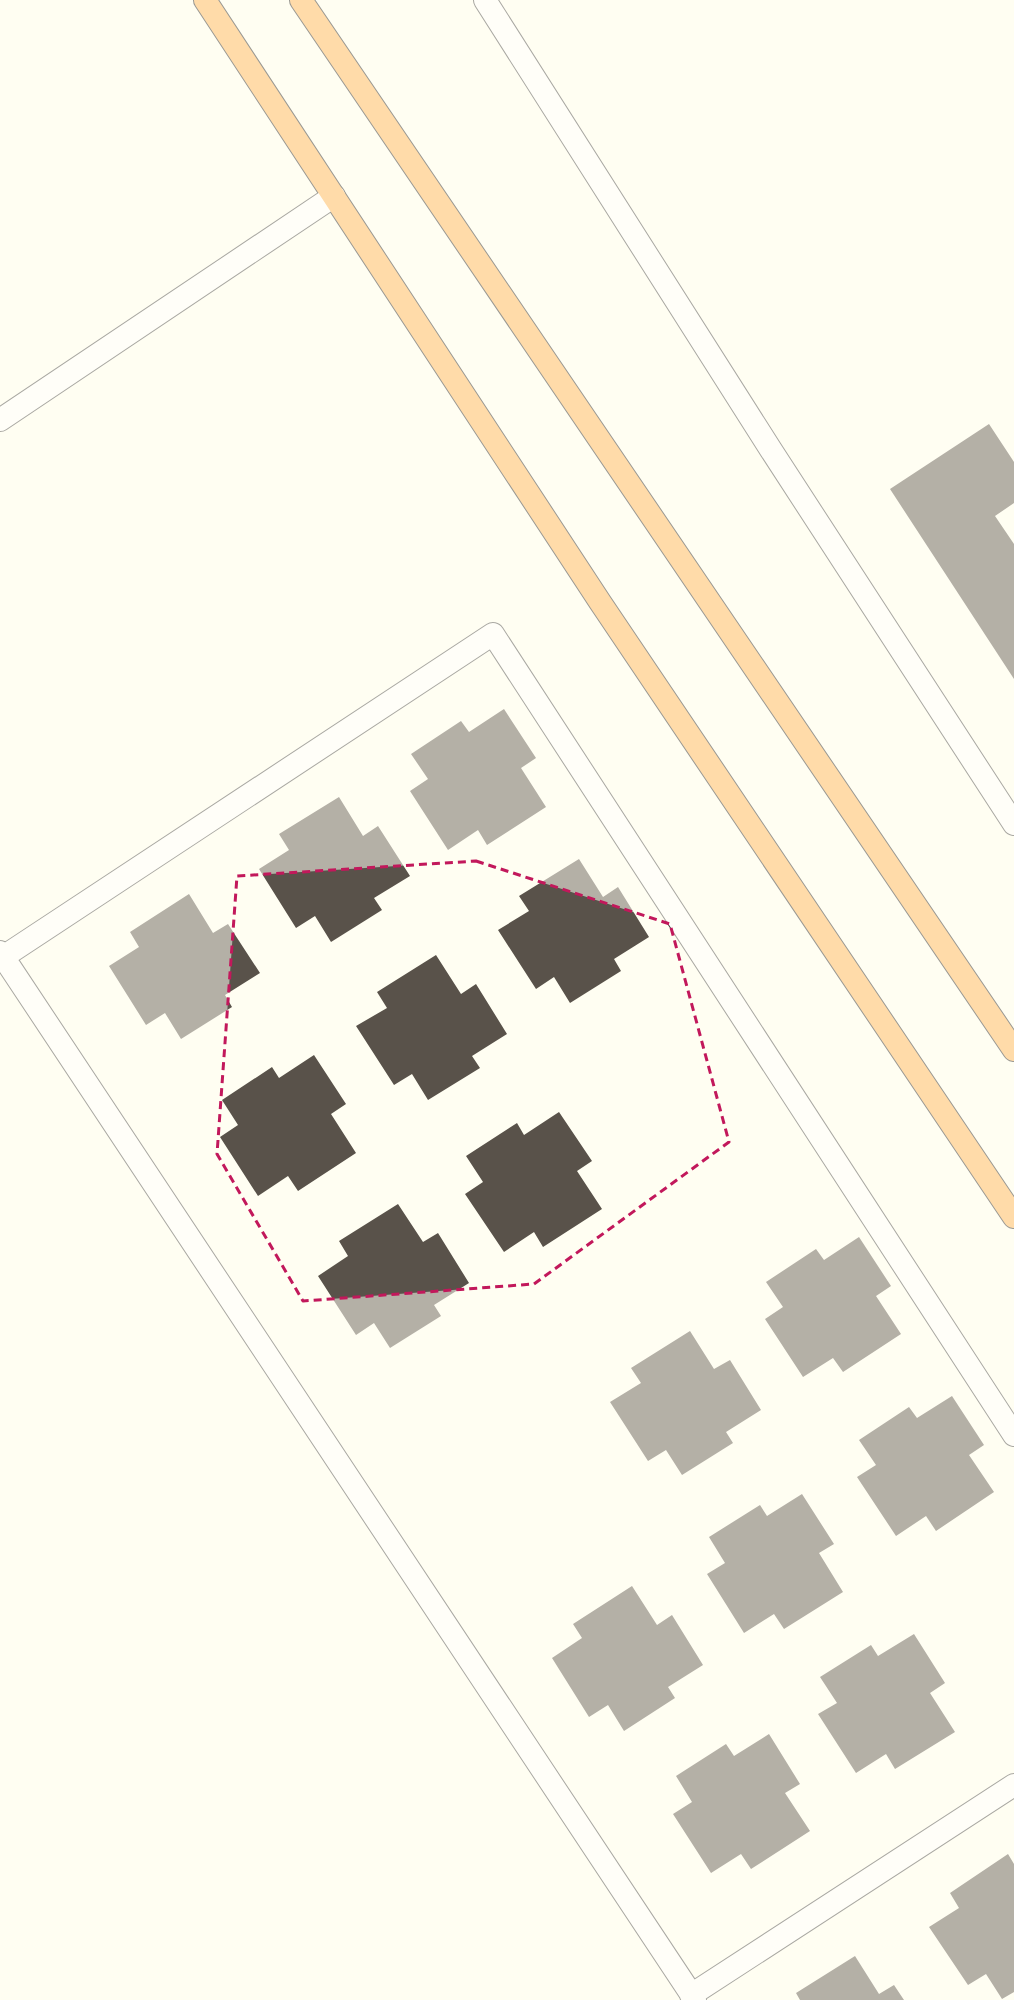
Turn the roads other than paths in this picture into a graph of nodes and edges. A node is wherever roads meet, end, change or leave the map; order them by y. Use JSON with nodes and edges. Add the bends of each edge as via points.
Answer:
{"nodes":[{"id":1,"x":205,"y":0,"type":"edge"},
{"id":2,"x":301,"y":0,"type":"edge"},
{"id":3,"x":485,"y":0,"type":"edge"},
{"id":4,"x":334,"y":196,"type":"junction"},
{"id":5,"x":0,"y":420,"type":"edge"},
{"id":6,"x":1014,"y":824,"type":"edge"},
{"id":7,"x":1,"y":956,"type":"edge"},
{"id":8,"x":1014,"y":1050,"type":"edge"},
{"id":9,"x":1014,"y":1217,"type":"edge"},
{"id":10,"x":1014,"y":1436,"type":"edge"},
{"id":11,"x":1014,"y":1785,"type":"edge"},
{"id":12,"x":693,"y":1997,"type":"edge"}],
"edges":[{"from":1,"to":4,"type":"highway"},
{"from":2,"to":8,"type":"highway"},
{"from":3,"to":6,"type":"street","via":[[767,443]]},
{"from":4,"to":5,"type":"street"},
{"from":4,"to":9,"type":"highway","via":[[596,595]]},
{"from":7,"to":10,"type":"street","via":[[494,634]]},
{"from":7,"to":12,"type":"street"},
{"from":11,"to":12,"type":"street"}]}
